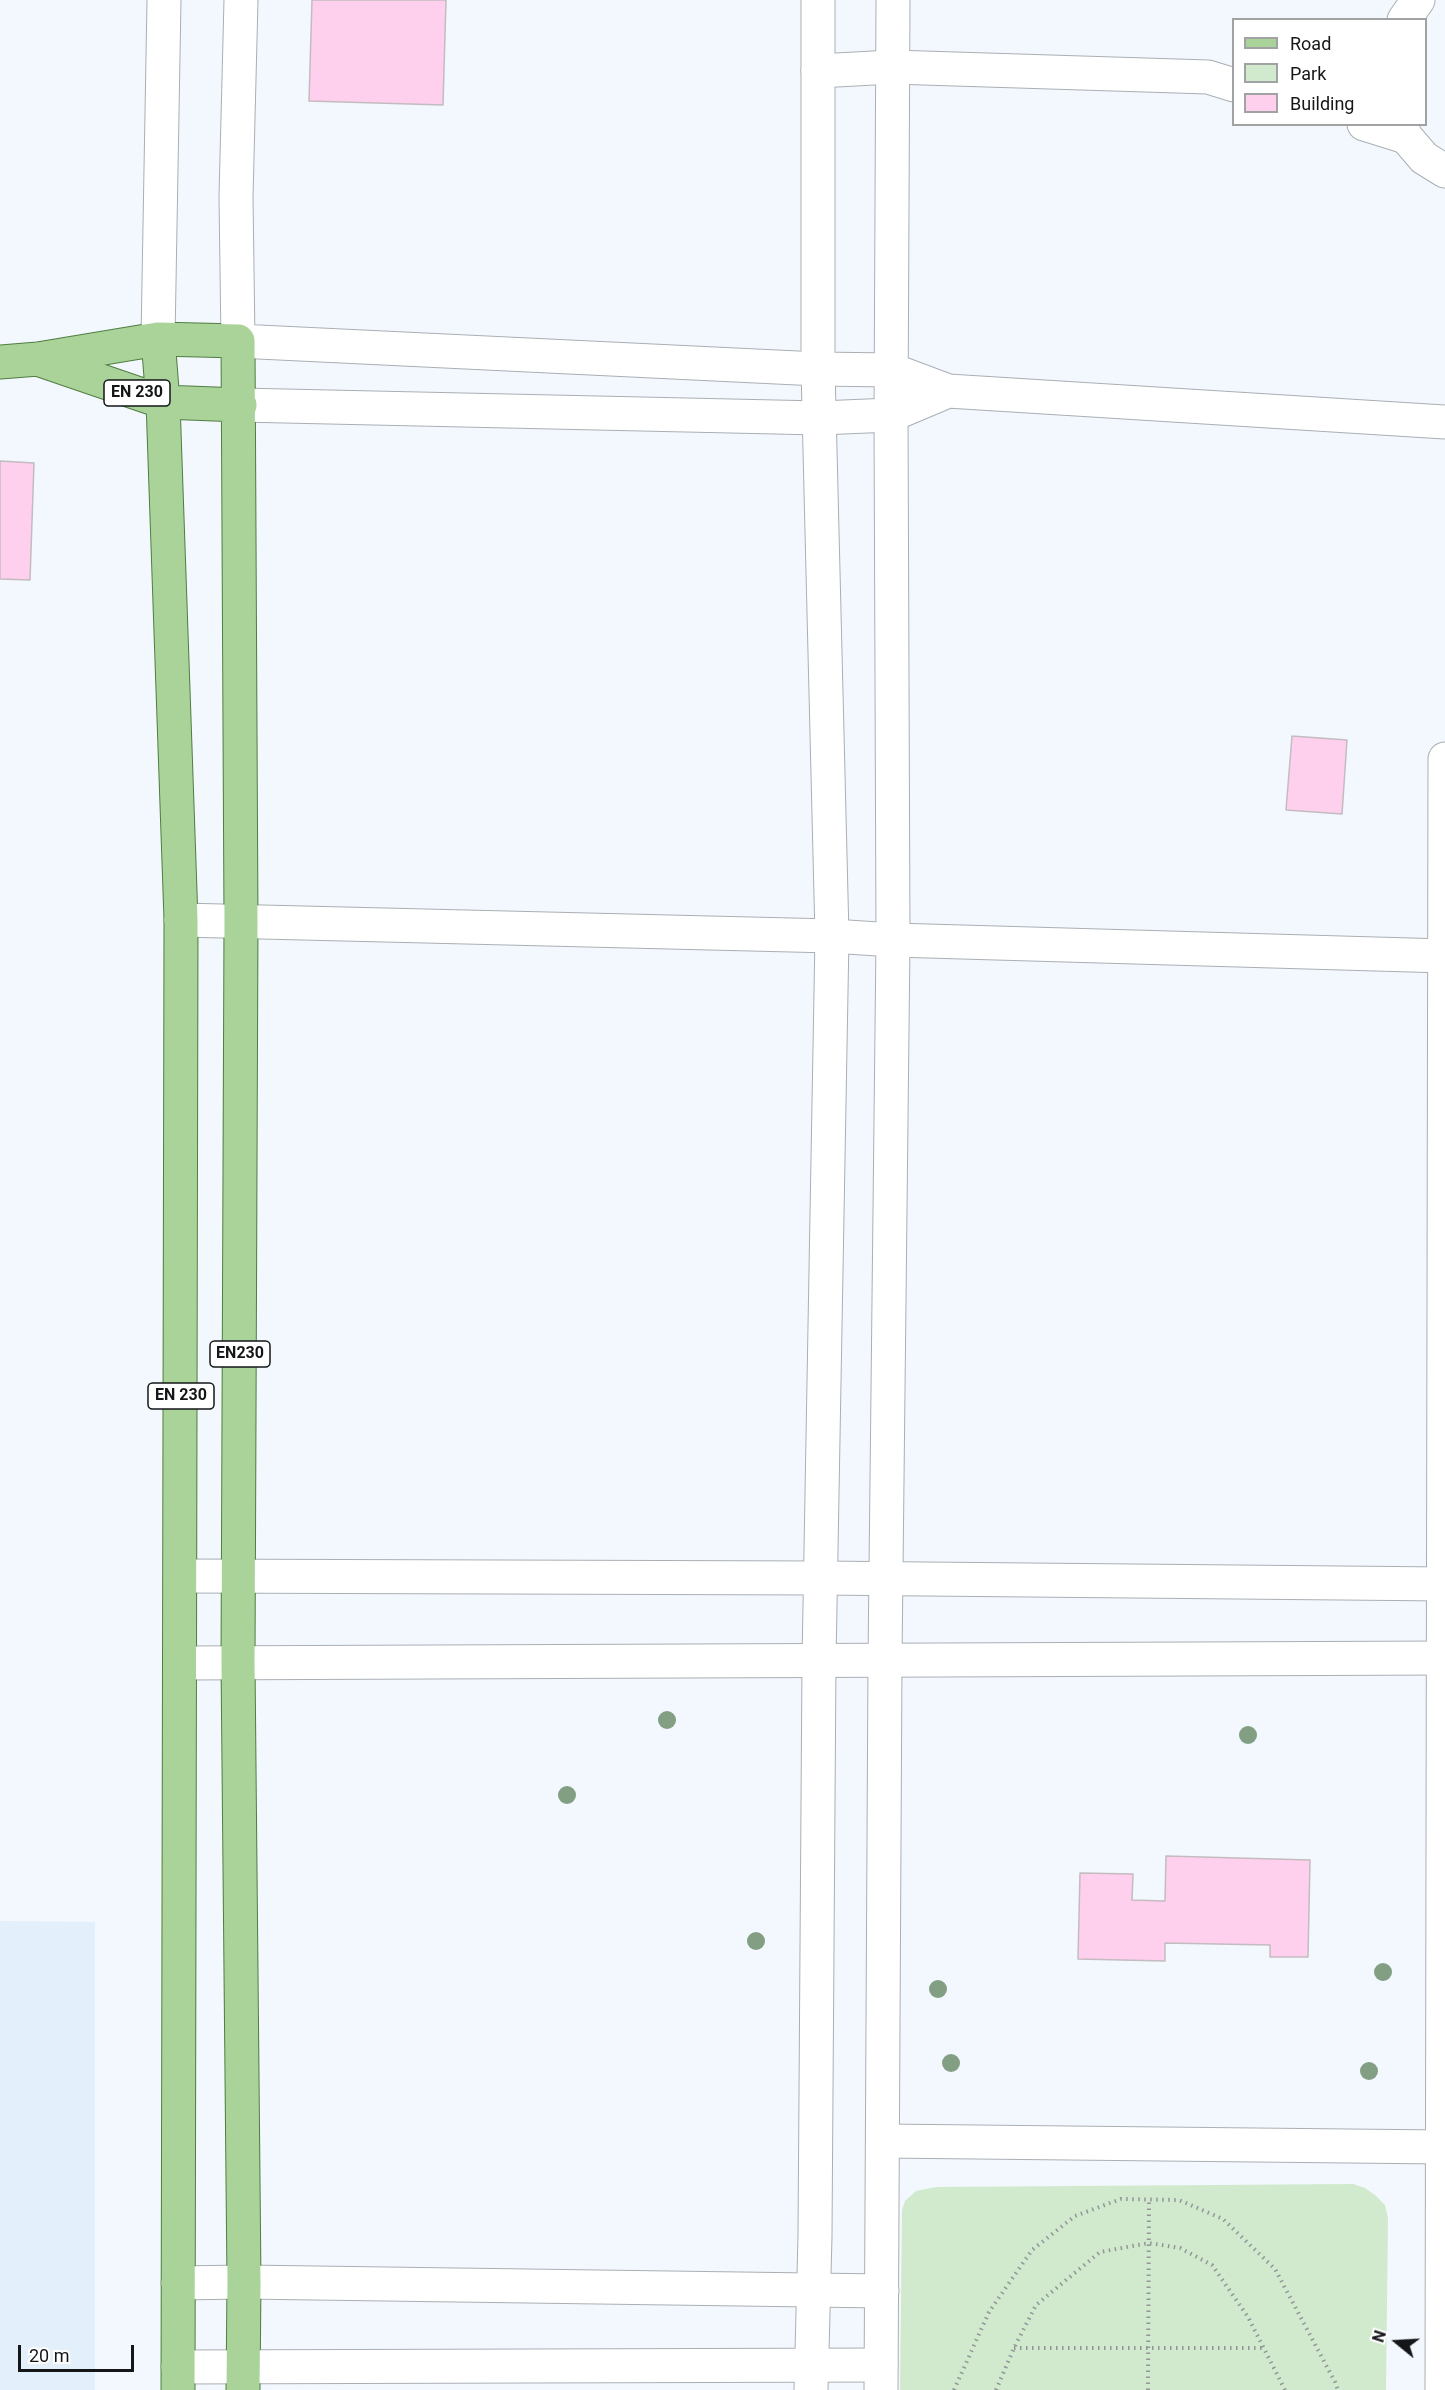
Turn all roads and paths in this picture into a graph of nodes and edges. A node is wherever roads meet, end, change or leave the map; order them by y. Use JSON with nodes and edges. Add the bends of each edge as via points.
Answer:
{"nodes":[{"id":1,"x":164,"y":0,"type":"edge"},
{"id":2,"x":241,"y":0,"type":"edge"},
{"id":3,"x":818,"y":0,"type":"edge"},
{"id":4,"x":893,"y":0,"type":"edge"},
{"id":5,"x":892,"y":67,"type":"junction"},
{"id":6,"x":818,"y":70,"type":"junction"},
{"id":7,"x":1225,"y":76,"type":"edge"},
{"id":8,"x":1375,"y":126,"type":"edge"},
{"id":9,"x":1403,"y":131,"type":"edge"},
{"id":10,"x":1445,"y":171,"type":"edge"},
{"id":11,"x":158,"y":339,"type":"junction"},
{"id":12,"x":238,"y":340,"type":"junction"},
{"id":13,"x":38,"y":359,"type":"junction"},
{"id":14,"x":0,"y":362,"type":"edge"},
{"id":15,"x":818,"y":369,"type":"junction"},
{"id":16,"x":892,"y":370,"type":"junction"},
{"id":17,"x":948,"y":391,"type":"junction"},
{"id":18,"x":163,"y":402,"type":"junction"},
{"id":19,"x":240,"y":405,"type":"junction"},
{"id":20,"x":891,"y":415,"type":"junction"},
{"id":21,"x":820,"y":418,"type":"junction"},
{"id":22,"x":1445,"y":422,"type":"edge"},
{"id":23,"x":1445,"y":759,"type":"edge"},
{"id":24,"x":181,"y":920,"type":"junction"},
{"id":25,"x":241,"y":921,"type":"junction"},
{"id":26,"x":832,"y":936,"type":"junction"},
{"id":27,"x":893,"y":940,"type":"junction"},
{"id":28,"x":1445,"y":956,"type":"edge"},
{"id":29,"x":181,"y":1576,"type":"junction"},
{"id":30,"x":240,"y":1576,"type":"junction"},
{"id":31,"x":821,"y":1578,"type":"junction"},
{"id":32,"x":886,"y":1580,"type":"junction"},
{"id":33,"x":1445,"y":1584,"type":"edge"},
{"id":34,"x":1444,"y":1658,"type":"edge"},
{"id":35,"x":885,"y":1660,"type":"junction"},
{"id":36,"x":819,"y":1661,"type":"junction"},
{"id":37,"x":238,"y":1662,"type":"junction"},
{"id":38,"x":181,"y":1664,"type":"junction"},
{"id":39,"x":883,"y":2141,"type":"junction"},
{"id":40,"x":1442,"y":2147,"type":"junction"},
{"id":41,"x":1149,"y":2199,"type":"junction"},
{"id":42,"x":1149,"y":2243,"type":"junction"},
{"id":43,"x":1444,"y":2280,"type":"edge"},
{"id":44,"x":244,"y":2282,"type":"junction"},
{"id":45,"x":178,"y":2283,"type":"junction"},
{"id":46,"x":814,"y":2291,"type":"junction"},
{"id":47,"x":882,"y":2291,"type":"junction"},
{"id":48,"x":1014,"y":2348,"type":"junction"},
{"id":49,"x":1148,"y":2348,"type":"junction"},
{"id":50,"x":1264,"y":2348,"type":"junction"},
{"id":51,"x":811,"y":2378,"type":"edge"},
{"id":52,"x":881,"y":2378,"type":"edge"},
{"id":53,"x":178,"y":2379,"type":"edge"},
{"id":54,"x":243,"y":2379,"type":"edge"},
{"id":55,"x":954,"y":2390,"type":"edge"},
{"id":56,"x":996,"y":2390,"type":"edge"},
{"id":57,"x":1148,"y":2390,"type":"edge"},
{"id":58,"x":1285,"y":2390,"type":"edge"},
{"id":59,"x":1338,"y":2390,"type":"edge"},
{"id":60,"x":1442,"y":2390,"type":"edge"}],
"edges":[{"from":1,"to":11,"type":"street"},
{"from":2,"to":12,"type":"street","via":[[236,197]]},
{"from":3,"to":6,"type":"street"},
{"from":4,"to":5,"type":"street"},
{"from":5,"to":6,"type":"street"},
{"from":5,"to":7,"type":"street"},
{"from":5,"to":16,"type":"street"},
{"from":6,"to":15,"type":"street"},
{"from":8,"to":9,"type":"street"},
{"from":9,"to":10,"type":"street","via":[[1424,158]]},
{"from":11,"to":12,"type":"main road","number":"EN 230"},
{"from":11,"to":13,"type":"main road","number":"EN 230"},
{"from":11,"to":18,"type":"main road"},
{"from":12,"to":15,"type":"street"},
{"from":12,"to":19,"type":"main road","number":"EN230"},
{"from":13,"to":14,"type":"main road","number":"EN 230"},
{"from":13,"to":18,"type":"main road","number":"EN 230"},
{"from":15,"to":16,"type":"street"},
{"from":15,"to":21,"type":"street"},
{"from":16,"to":17,"type":"street"},
{"from":16,"to":20,"type":"street"},
{"from":17,"to":20,"type":"street"},
{"from":17,"to":22,"type":"street"},
{"from":18,"to":19,"type":"main road","number":"EN 230"},
{"from":18,"to":24,"type":"main road","number":"EN 230"},
{"from":19,"to":21,"type":"street"},
{"from":19,"to":25,"type":"main road","number":"EN230"},
{"from":20,"to":21,"type":"street"},
{"from":20,"to":27,"type":"street"},
{"from":21,"to":26,"type":"street"},
{"from":23,"to":28,"type":"street"},
{"from":24,"to":25,"type":"street"},
{"from":24,"to":29,"type":"main road","number":"EN 230"},
{"from":25,"to":26,"type":"street"},
{"from":25,"to":30,"type":"main road","number":"EN230"},
{"from":26,"to":27,"type":"street"},
{"from":26,"to":31,"type":"street"},
{"from":27,"to":28,"type":"street"},
{"from":27,"to":32,"type":"street"},
{"from":28,"to":33,"type":"street"},
{"from":29,"to":30,"type":"street"},
{"from":29,"to":38,"type":"main road","number":"EN 230"},
{"from":30,"to":31,"type":"street"},
{"from":30,"to":37,"type":"main road","number":"EN230"},
{"from":31,"to":32,"type":"street"},
{"from":31,"to":36,"type":"street"},
{"from":32,"to":33,"type":"street"},
{"from":32,"to":35,"type":"street"},
{"from":33,"to":34,"type":"street"},
{"from":34,"to":35,"type":"street"},
{"from":34,"to":40,"type":"street"},
{"from":35,"to":36,"type":"street"},
{"from":35,"to":39,"type":"street"},
{"from":36,"to":37,"type":"street"},
{"from":36,"to":46,"type":"street"},
{"from":37,"to":38,"type":"street"},
{"from":37,"to":44,"type":"main road","number":"EN230"},
{"from":38,"to":45,"type":"main road","number":"EN 230"},
{"from":39,"to":40,"type":"street"},
{"from":39,"to":47,"type":"street"},
{"from":40,"to":43,"type":"street"},
{"from":41,"to":42,"type":"path"},
{"from":41,"to":55,"type":"path","via":[[1122,2199],[1075,2216],[1032,2250],[989,2312]]},
{"from":41,"to":59,"type":"path","via":[[1179,2200],[1223,2220],[1275,2269]]},
{"from":42,"to":48,"type":"path","via":[[1100,2252],[1036,2305]]},
{"from":42,"to":49,"type":"path"},
{"from":42,"to":50,"type":"path","via":[[1180,2248],[1212,2265]]},
{"from":43,"to":60,"type":"street"},
{"from":44,"to":45,"type":"street"},
{"from":44,"to":46,"type":"street"},
{"from":44,"to":54,"type":"main road","number":"EN230"},
{"from":45,"to":53,"type":"main road","number":"EN 230"},
{"from":46,"to":47,"type":"street"},
{"from":46,"to":51,"type":"street"},
{"from":47,"to":52,"type":"street"},
{"from":48,"to":49,"type":"path"},
{"from":48,"to":56,"type":"path"},
{"from":49,"to":50,"type":"path"},
{"from":49,"to":57,"type":"path"},
{"from":50,"to":58,"type":"path"},
{"from":51,"to":52,"type":"street"},
{"from":51,"to":54,"type":"street"},
{"from":53,"to":54,"type":"street"}]}
